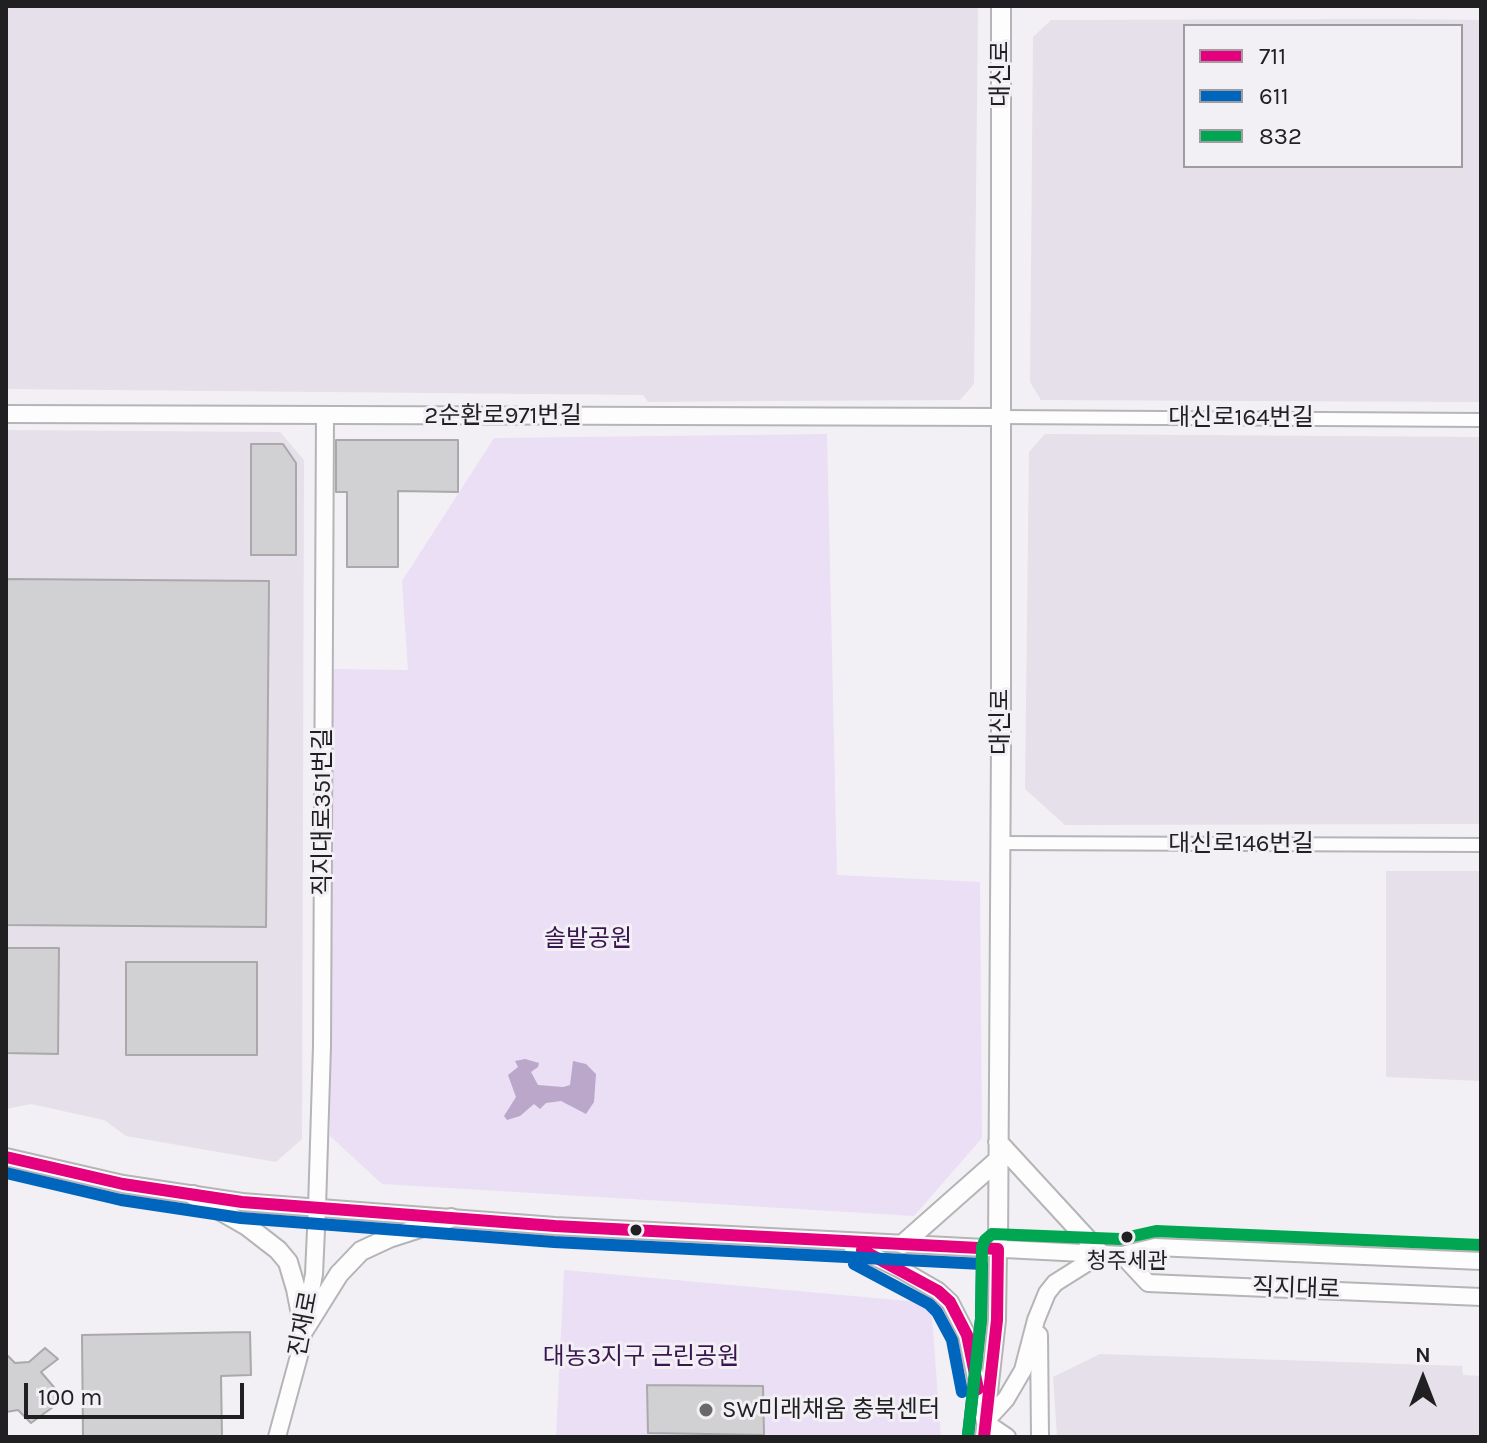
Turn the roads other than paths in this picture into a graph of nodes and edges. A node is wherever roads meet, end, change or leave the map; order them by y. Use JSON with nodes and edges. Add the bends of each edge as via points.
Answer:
{"nodes":[{"id":1,"x":1001,"y":6,"type":"edge"},
{"id":2,"x":6,"y":414,"type":"edge"},
{"id":3,"x":325,"y":416,"type":"junction"},
{"id":4,"x":1001,"y":417,"type":"junction"},
{"id":5,"x":1481,"y":420,"type":"edge"},
{"id":6,"x":1000,"y":843,"type":"junction"},
{"id":7,"x":1481,"y":845,"type":"edge"},
{"id":8,"x":998,"y":1151,"type":"junction"},
{"id":9,"x":6,"y":1157,"type":"edge"},
{"id":10,"x":193,"y":1195,"type":"junction"},
{"id":11,"x":317,"y":1208,"type":"junction"},
{"id":12,"x":451,"y":1218,"type":"junction"},
{"id":13,"x":840,"y":1241,"type":"junction"},
{"id":14,"x":903,"y":1244,"type":"junction"},
{"id":15,"x":998,"y":1249,"type":"junction"},
{"id":16,"x":1101,"y":1254,"type":"junction"},
{"id":17,"x":1122,"y":1255,"type":"junction"},
{"id":18,"x":1481,"y":1261,"type":"edge"},
{"id":19,"x":1481,"y":1297,"type":"edge"},
{"id":20,"x":1038,"y":1314,"type":"junction"},
{"id":21,"x":304,"y":1330,"type":"junction"},
{"id":22,"x":985,"y":1430,"type":"edge"},
{"id":23,"x":277,"y":1437,"type":"edge"},
{"id":24,"x":1007,"y":1437,"type":"edge"},
{"id":25,"x":1040,"y":1437,"type":"edge"}],
"edges":[{"from":1,"to":4,"type":"main road","name":"대신로"},
{"from":2,"to":3,"type":"street","name":"2순환로971번길"},
{"from":3,"to":4,"type":"street","name":"2순환로971번길"},
{"from":3,"to":11,"type":"street","name":"직지대로351번길"},
{"from":4,"to":5,"type":"street","name":"대신로164번길"},
{"from":4,"to":6,"type":"main road","name":"대신로"},
{"from":6,"to":7,"type":"street","name":"대신로146번길"},
{"from":6,"to":8,"type":"main road","name":"대신로"},
{"from":8,"to":14,"type":"main road"},
{"from":8,"to":15,"type":"main road","name":"대신로"},
{"from":8,"to":16,"type":"main road"},
{"from":9,"to":10,"type":"street","name":"직지대로"},
{"from":10,"to":11,"type":"street","name":"직지대로"},
{"from":10,"to":21,"type":"main road","via":[[247,1226],[283,1256],[293,1276]]},
{"from":11,"to":12,"type":"street","name":"직지대로"},
{"from":11,"to":21,"type":"street","name":"진재로","via":[[314,1274]]},
{"from":12,"to":13,"type":"street","name":"직지대로"},
{"from":12,"to":21,"type":"main road","via":[[361,1251],[339,1274]]},
{"from":13,"to":14,"type":"street","name":"직지대로"},
{"from":13,"to":22,"type":"street","via":[[900,1269],[950,1302],[967,1335]]},
{"from":14,"to":15,"type":"street","name":"직지대로"},
{"from":15,"to":16,"type":"street","name":"직지대로"},
{"from":15,"to":22,"type":"street","name":"대신로","via":[[997,1320]]},
{"from":16,"to":17,"type":"street","name":"직지대로"},
{"from":16,"to":20,"type":"street","via":[[1055,1283]]},
{"from":17,"to":18,"type":"street","name":"직지대로","via":[[1155,1247]]},
{"from":17,"to":19,"type":"street","name":"직지대로","via":[[1148,1283]]},
{"from":20,"to":22,"type":"street","via":[[1023,1370]]},
{"from":20,"to":25,"type":"street"},
{"from":21,"to":23,"type":"street","name":"진재로"},
{"from":22,"to":24,"type":"street"}]}
